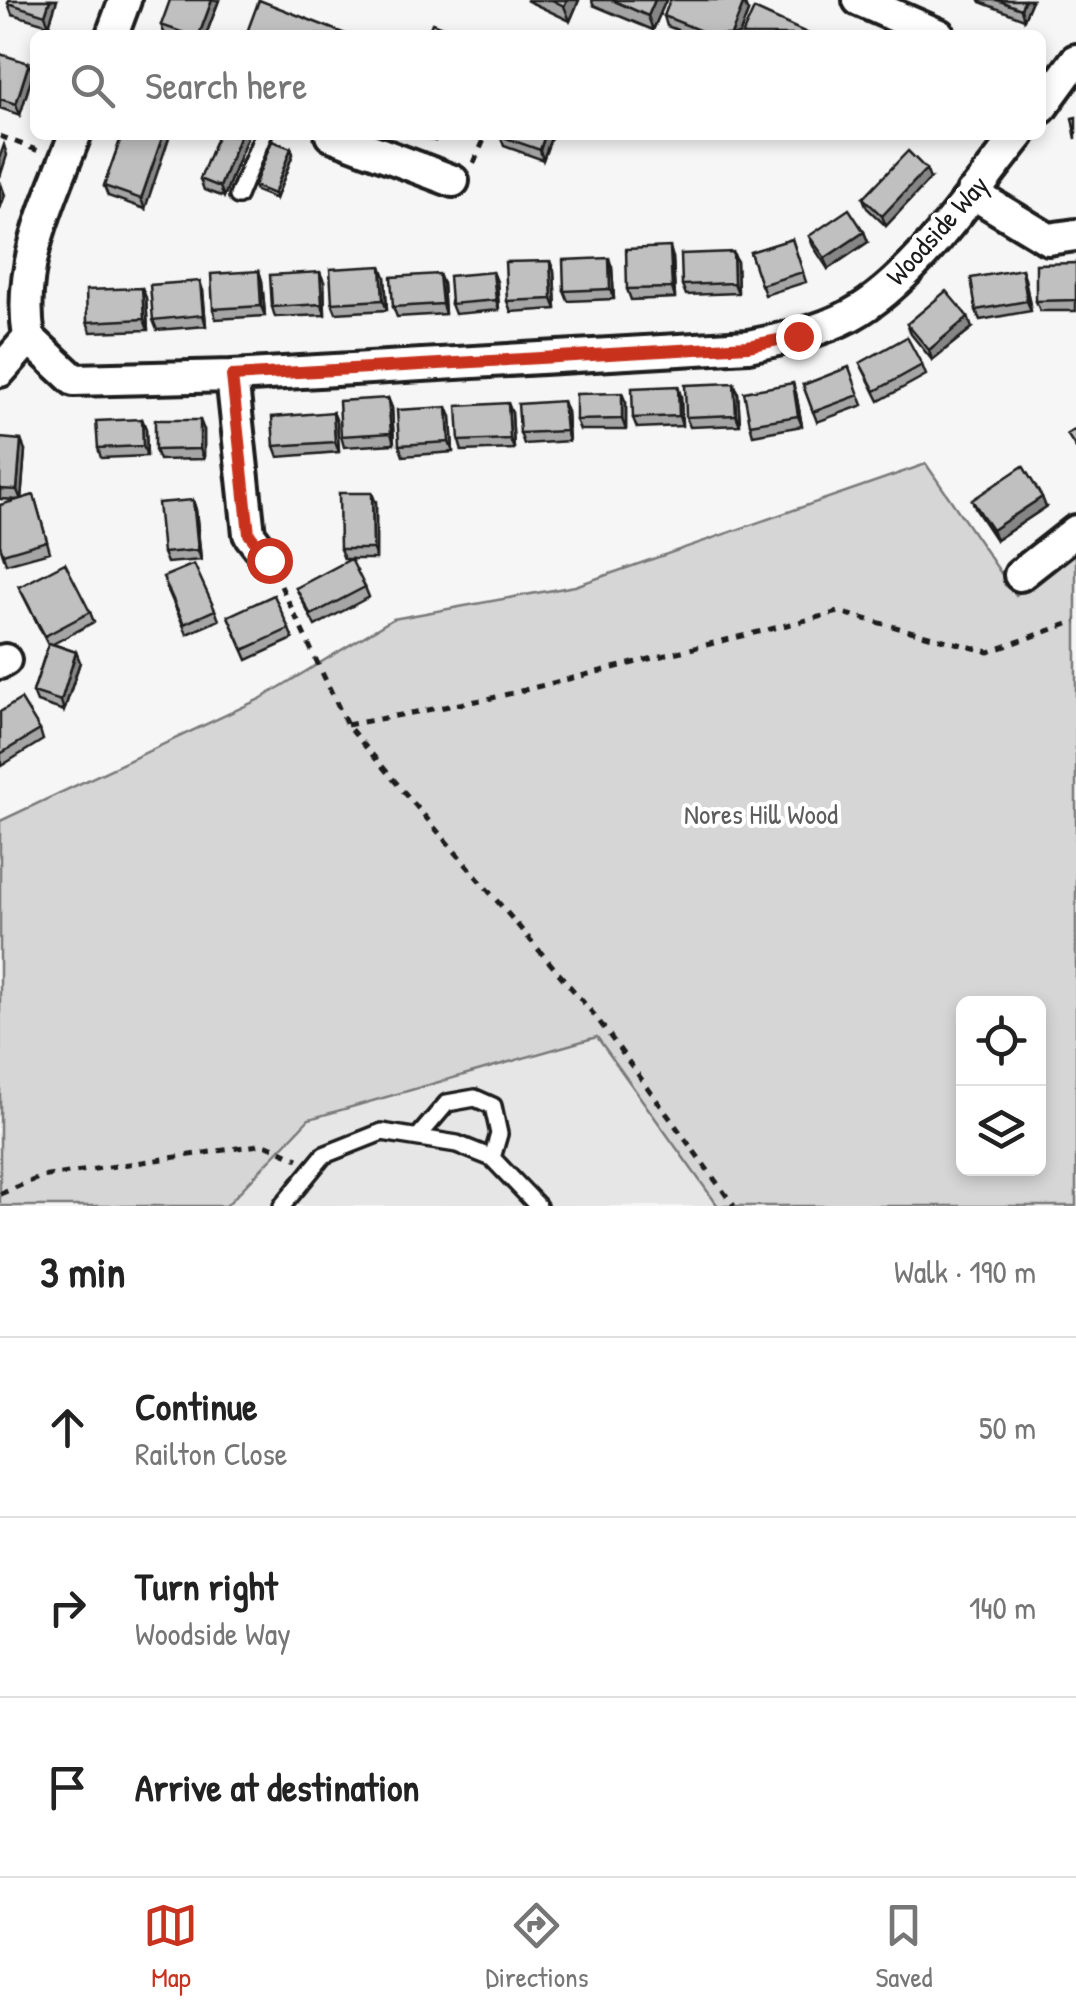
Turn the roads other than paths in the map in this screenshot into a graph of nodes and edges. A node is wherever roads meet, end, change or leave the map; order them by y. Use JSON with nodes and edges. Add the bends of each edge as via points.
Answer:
{"nodes":[{"id":1,"x":124,"y":0,"type":"edge"},
{"id":2,"x":859,"y":0,"type":"edge"},
{"id":3,"x":114,"y":30,"type":"edge"},
{"id":4,"x":928,"y":30,"type":"edge"},
{"id":5,"x":1076,"y":60,"type":"edge"},
{"id":6,"x":1046,"y":95,"type":"edge"},
{"id":7,"x":72,"y":140,"type":"edge"},
{"id":8,"x":261,"y":140,"type":"edge"},
{"id":9,"x":344,"y":140,"type":"edge"},
{"id":10,"x":1015,"y":140,"type":"edge"},
{"id":11,"x":453,"y":182,"type":"dead end"},
{"id":12,"x":972,"y":194,"type":"junction"},
{"id":13,"x":238,"y":196,"type":"dead end"},
{"id":14,"x":1076,"y":235,"type":"edge"},
{"id":15,"x":28,"y":338,"type":"junction"},
{"id":16,"x":0,"y":371,"type":"edge"},
{"id":17,"x":232,"y":376,"type":"junction"},
{"id":18,"x":1076,"y":530,"type":"edge"},
{"id":19,"x":269,"y":560,"type":"road end"},
{"id":20,"x":1020,"y":575,"type":"dead end"},
{"id":21,"x":418,"y":1137,"type":"junction"},
{"id":22,"x":492,"y":1158,"type":"junction"},
{"id":23,"x":282,"y":1206,"type":"edge"},
{"id":24,"x":538,"y":1206,"type":"edge"}],
"edges":[{"from":1,"to":3,"type":"street"},
{"from":2,"to":4,"type":"street"},
{"from":5,"to":6,"type":"street"},
{"from":7,"to":15,"type":"street","via":[[32,244],[24,306]]},
{"from":8,"to":13,"type":"lane"},
{"from":9,"to":11,"type":"street"},
{"from":10,"to":12,"type":"street","name":"Woodside Way"},
{"from":12,"to":14,"type":"street","via":[[1048,239]]},
{"from":12,"to":17,"type":"street","name":"Woodside Way","via":[[901,276],[852,314],[798,336],[748,346]]},
{"from":15,"to":16,"type":"street"},
{"from":15,"to":17,"type":"street","name":"Woodside Way","via":[[74,380]]},
{"from":17,"to":19,"type":"street","via":[[249,534]]},
{"from":18,"to":20,"type":"street"},
{"from":21,"to":22,"type":"lane"},
{"from":21,"to":22,"type":"lane","via":[[447,1103],[475,1098],[493,1106],[499,1134]]},
{"from":21,"to":23,"type":"lane","via":[[382,1132],[324,1154]]},
{"from":22,"to":24,"type":"lane"}]}
